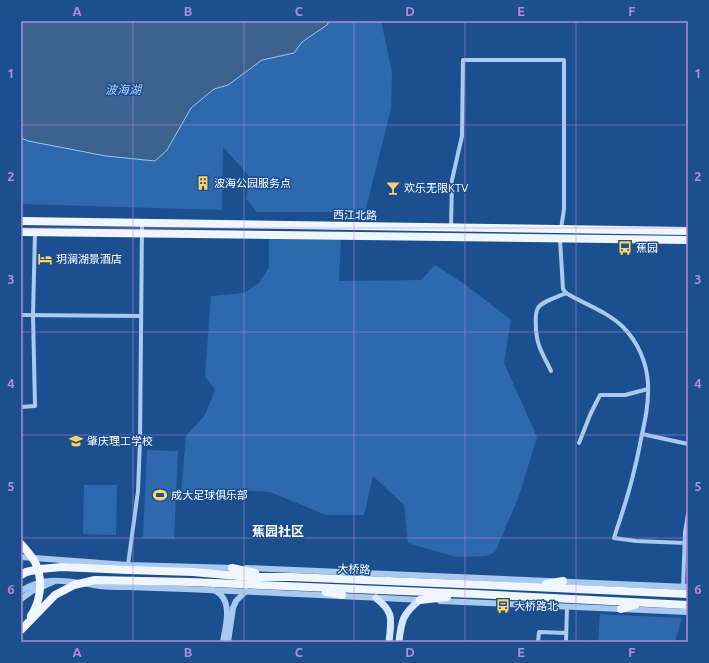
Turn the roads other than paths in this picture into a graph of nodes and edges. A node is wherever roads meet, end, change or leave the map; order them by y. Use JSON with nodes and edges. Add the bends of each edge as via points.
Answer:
{"nodes":[{"id":1,"x":21,"y":221,"type":"edge"},
{"id":2,"x":142,"y":223,"type":"junction"},
{"id":3,"x":410,"y":227,"type":"junction"},
{"id":4,"x":451,"y":227,"type":"junction"},
{"id":5,"x":561,"y":229,"type":"junction"},
{"id":6,"x":688,"y":231,"type":"edge"},
{"id":7,"x":21,"y":232,"type":"edge"},
{"id":8,"x":35,"y":232,"type":"junction"},
{"id":9,"x":142,"y":234,"type":"junction"},
{"id":10,"x":410,"y":236,"type":"junction"},
{"id":11,"x":560,"y":239,"type":"junction"},
{"id":12,"x":688,"y":240,"type":"edge"},
{"id":13,"x":566,"y":293,"type":"junction"},
{"id":14,"x":21,"y":315,"type":"edge"},
{"id":15,"x":33,"y":315,"type":"junction"},
{"id":16,"x":140,"y":316,"type":"junction"},
{"id":17,"x":551,"y":371,"type":"dead end"},
{"id":18,"x":648,"y":389,"type":"junction"},
{"id":19,"x":21,"y":407,"type":"edge"},
{"id":20,"x":642,"y":434,"type":"junction"},
{"id":21,"x":580,"y":442,"type":"dead end"},
{"id":22,"x":688,"y":444,"type":"edge"},
{"id":23,"x":688,"y":514,"type":"edge"},
{"id":24,"x":685,"y":543,"type":"junction"},
{"id":25,"x":21,"y":544,"type":"edge"},
{"id":26,"x":21,"y":557,"type":"edge"},
{"id":27,"x":128,"y":565,"type":"junction"},
{"id":28,"x":232,"y":568,"type":"junction"},
{"id":29,"x":21,"y":575,"type":"edge"},
{"id":30,"x":291,"y":578,"type":"junction"},
{"id":31,"x":58,"y":580,"type":"junction"},
{"id":32,"x":563,"y":581,"type":"junction"},
{"id":33,"x":306,"y":587,"type":"junction"},
{"id":34,"x":533,"y":587,"type":"junction"},
{"id":35,"x":685,"y":587,"type":"edge"},
{"id":36,"x":213,"y":590,"type":"junction"},
{"id":37,"x":21,"y":591,"type":"edge"},
{"id":38,"x":246,"y":591,"type":"junction"},
{"id":39,"x":476,"y":594,"type":"junction"},
{"id":40,"x":688,"y":594,"type":"edge"},
{"id":41,"x":342,"y":595,"type":"junction"},
{"id":42,"x":376,"y":598,"type":"junction"},
{"id":43,"x":21,"y":599,"type":"edge"},
{"id":44,"x":420,"y":600,"type":"junction"},
{"id":45,"x":643,"y":602,"type":"junction"},
{"id":46,"x":688,"y":605,"type":"edge"},
{"id":47,"x":568,"y":607,"type":"junction"},
{"id":48,"x":621,"y":609,"type":"junction"},
{"id":49,"x":688,"y":612,"type":"edge"},
{"id":50,"x":23,"y":628,"type":"edge"},
{"id":51,"x":566,"y":633,"type":"junction"},
{"id":52,"x":223,"y":642,"type":"edge"},
{"id":53,"x":228,"y":642,"type":"edge"},
{"id":54,"x":389,"y":642,"type":"edge"},
{"id":55,"x":399,"y":642,"type":"edge"},
{"id":56,"x":538,"y":642,"type":"edge"},
{"id":57,"x":566,"y":642,"type":"edge"}],
"edges":[{"from":1,"to":2,"type":"main road","name":"西江北路"},
{"from":2,"to":3,"type":"main road","name":"西江北路"},
{"from":2,"to":9,"type":"street"},
{"from":3,"to":4,"type":"main road","name":"西江北路"},
{"from":3,"to":10,"type":"main road"},
{"from":4,"to":5,"type":"main road","name":"西江北路"},
{"from":4,"to":5,"type":"street","via":[[452,180],[462,136],[463,60],[564,60],[564,209]]},
{"from":5,"to":6,"type":"main road","name":"西江北路"},
{"from":7,"to":8,"type":"main road","name":"西江北路"},
{"from":8,"to":9,"type":"main road","name":"西江北路"},
{"from":8,"to":15,"type":"street"},
{"from":9,"to":10,"type":"main road","name":"西江北路"},
{"from":9,"to":16,"type":"street"},
{"from":10,"to":11,"type":"main road","name":"西江北路"},
{"from":11,"to":12,"type":"main road","name":"西江北路"},
{"from":11,"to":13,"type":"street","via":[[563,289]]},
{"from":13,"to":17,"type":"street","via":[[538,307],[536,313],[538,342]]},
{"from":13,"to":18,"type":"street","via":[[608,315],[623,327],[636,343],[644,360]]},
{"from":14,"to":15,"type":"street"},
{"from":15,"to":16,"type":"street"},
{"from":15,"to":19,"type":"street","via":[[35,406]]},
{"from":16,"to":27,"type":"street","via":[[138,491]]},
{"from":18,"to":20,"type":"street"},
{"from":18,"to":21,"type":"street","via":[[625,395],[600,395]]},
{"from":20,"to":22,"type":"street"},
{"from":20,"to":24,"type":"street","via":[[634,472],[614,538]]},
{"from":23,"to":24,"type":"street"},
{"from":24,"to":35,"type":"street"},
{"from":25,"to":50,"type":"main road","via":[[34,560],[40,578],[39,597],[34,612]]},
{"from":26,"to":27,"type":"street"},
{"from":27,"to":28,"type":"street"},
{"from":28,"to":30,"type":"main road"},
{"from":28,"to":32,"type":"street"},
{"from":29,"to":30,"type":"main road","name":"大桥路","via":[[40,569],[62,567]]},
{"from":30,"to":34,"type":"main road","name":"大桥路"},
{"from":31,"to":36,"type":"street","via":[[113,587]]},
{"from":31,"to":37,"type":"street","via":[[36,583]]},
{"from":31,"to":43,"type":"street","via":[[32,591]]},
{"from":32,"to":34,"type":"main road"},
{"from":32,"to":35,"type":"street"},
{"from":33,"to":39,"type":"main road","name":"大桥路"},
{"from":33,"to":41,"type":"main road"},
{"from":33,"to":50,"type":"main road","name":"大桥路","via":[[96,580],[74,585],[55,595]]},
{"from":34,"to":40,"type":"main road","name":"大桥路"},
{"from":36,"to":38,"type":"street"},
{"from":36,"to":52,"type":"street","via":[[221,595],[226,603]]},
{"from":38,"to":41,"type":"street"},
{"from":38,"to":53,"type":"street","via":[[233,608]]},
{"from":39,"to":44,"type":"main road"},
{"from":39,"to":45,"type":"main road","name":"大桥路"},
{"from":41,"to":42,"type":"street"},
{"from":42,"to":44,"type":"street"},
{"from":42,"to":54,"type":"main road","via":[[390,614]]},
{"from":44,"to":47,"type":"street"},
{"from":44,"to":55,"type":"main road","via":[[405,614]]},
{"from":45,"to":46,"type":"main road","name":"大桥路"},
{"from":45,"to":48,"type":"main road"},
{"from":47,"to":48,"type":"street"},
{"from":47,"to":51,"type":"street"},
{"from":48,"to":49,"type":"street"},
{"from":51,"to":56,"type":"street","via":[[539,632]]},
{"from":51,"to":57,"type":"street"}]}
